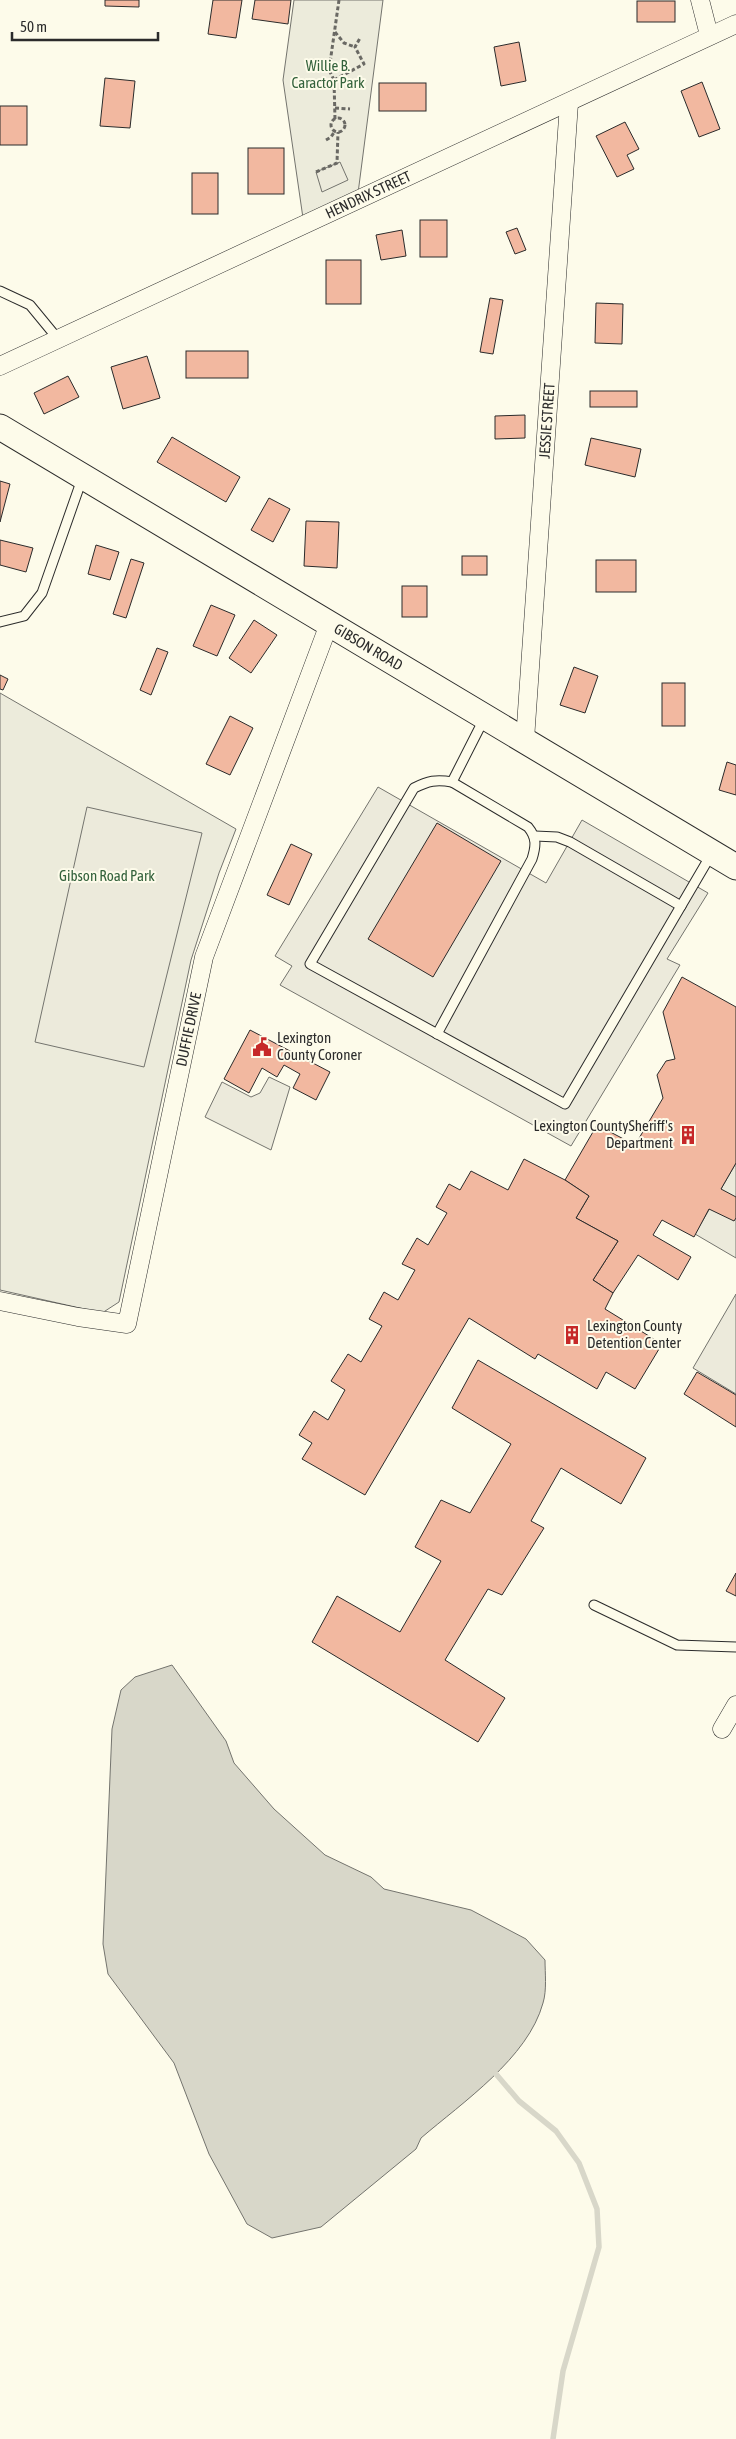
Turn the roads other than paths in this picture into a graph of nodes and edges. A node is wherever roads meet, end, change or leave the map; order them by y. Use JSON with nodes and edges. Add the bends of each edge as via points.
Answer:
{"nodes":[{"id":1,"x":700,"y":0,"type":"edge"},
{"id":2,"x":736,"y":24,"type":"edge"},
{"id":3,"x":709,"y":35,"type":"junction"},
{"id":4,"x":569,"y":102,"type":"junction"},
{"id":5,"x":0,"y":291,"type":"edge"},
{"id":6,"x":58,"y":339,"type":"junction"},
{"id":7,"x":0,"y":366,"type":"edge"},
{"id":8,"x":0,"y":427,"type":"edge"},
{"id":9,"x":84,"y":477,"type":"junction"},
{"id":10,"x":0,"y":622,"type":"edge"},
{"id":11,"x":329,"y":624,"type":"junction"},
{"id":12,"x":486,"y":717,"type":"junction"},
{"id":13,"x":525,"y":740,"type":"junction"},
{"id":14,"x":452,"y":782,"type":"junction"},
{"id":15,"x":535,"y":836,"type":"junction"},
{"id":16,"x":712,"y":852,"type":"junction"},
{"id":17,"x":736,"y":867,"type":"edge"},
{"id":18,"x":681,"y":906,"type":"junction"},
{"id":19,"x":437,"y":1034,"type":"junction"},
{"id":20,"x":0,"y":1301,"type":"edge"},
{"id":21,"x":594,"y":1605,"type":"dead end"},
{"id":22,"x":736,"y":1647,"type":"edge"},
{"id":23,"x":736,"y":1705,"type":"edge"},
{"id":24,"x":722,"y":1729,"type":"dead end"}],
"edges":[{"from":1,"to":3,"type":"street"},
{"from":2,"to":3,"type":"street","name":"HENDRIX STREET"},
{"from":3,"to":4,"type":"street","name":"HENDRIX STREET"},
{"from":4,"to":6,"type":"street","name":"HENDRIX STREET"},
{"from":4,"to":13,"type":"street","name":"JESSIE STREET"},
{"from":5,"to":6,"type":"lane","via":[[30,305]]},
{"from":6,"to":7,"type":"street","name":"HENDRIX STREET"},
{"from":8,"to":9,"type":"street","name":"GIBSON ROAD"},
{"from":9,"to":10,"type":"lane","via":[[42,593],[24,616]]},
{"from":9,"to":11,"type":"street","name":"GIBSON ROAD"},
{"from":11,"to":12,"type":"street","name":"GIBSON ROAD"},
{"from":11,"to":20,"type":"street","name":"DUFFIE DRIVE","via":[[204,957],[127,1324]]},
{"from":12,"to":13,"type":"street","name":"GIBSON ROAD"},
{"from":12,"to":14,"type":"lane"},
{"from":13,"to":16,"type":"street","name":"GIBSON ROAD"},
{"from":14,"to":15,"type":"lane","via":[[528,827]]},
{"from":14,"to":19,"type":"lane","via":[[427,781],[414,788],[310,964]]},
{"from":15,"to":18,"type":"lane","via":[[556,837],[570,842]]},
{"from":15,"to":19,"type":"lane","via":[[532,859]]},
{"from":16,"to":17,"type":"street","name":"GIBSON ROAD"},
{"from":16,"to":18,"type":"lane"},
{"from":18,"to":19,"type":"lane","via":[[565,1104]]},
{"from":21,"to":22,"type":"lane","via":[[677,1645]]},
{"from":23,"to":24,"type":"street"}]}
